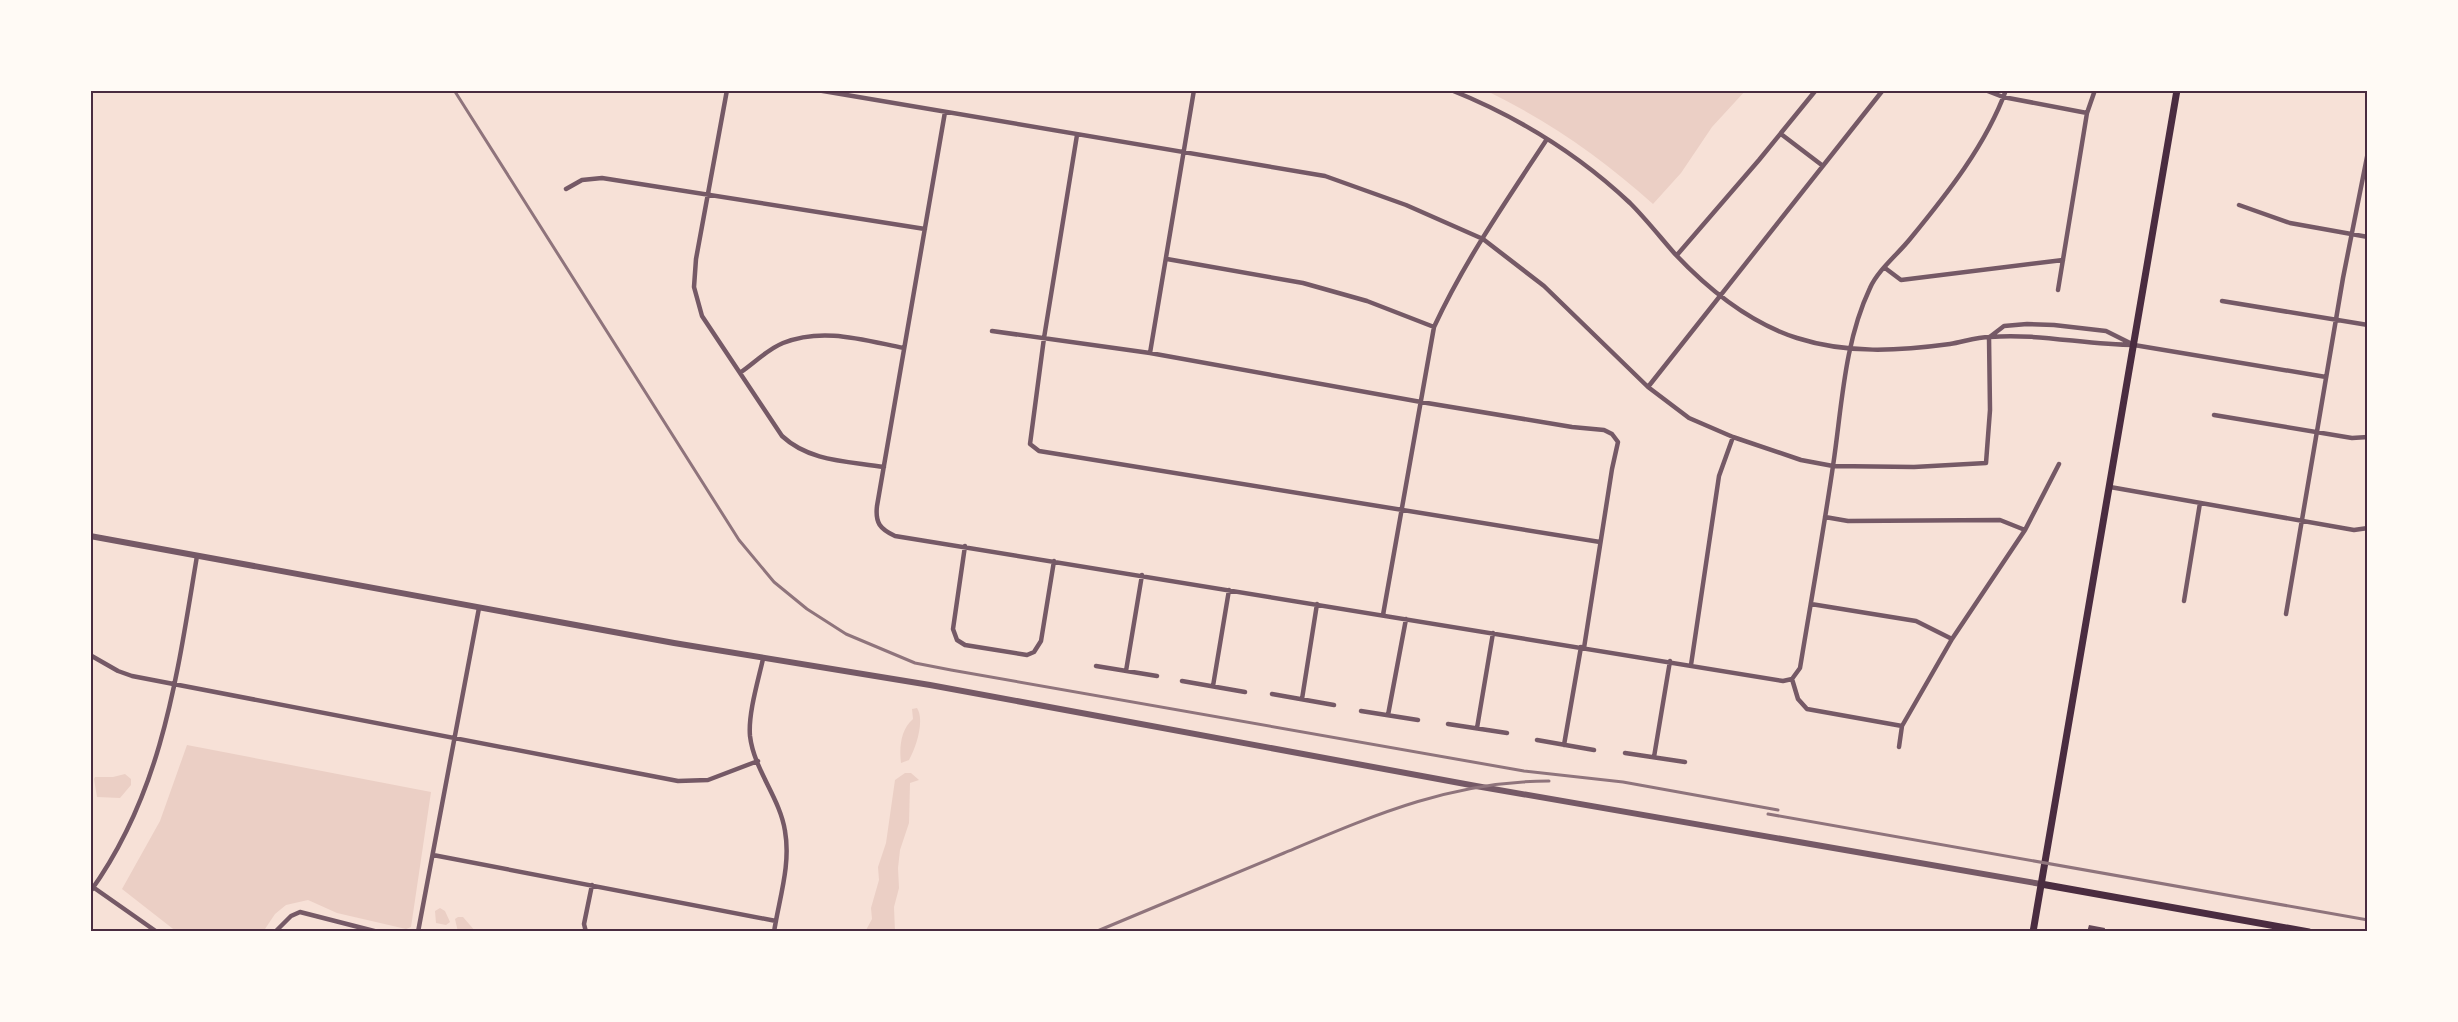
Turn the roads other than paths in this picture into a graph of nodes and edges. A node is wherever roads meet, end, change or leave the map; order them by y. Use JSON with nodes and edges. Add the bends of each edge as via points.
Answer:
{"nodes":[{"id":1,"x":727,"y":90,"type":"edge"},
{"id":2,"x":817,"y":90,"type":"edge"},
{"id":3,"x":1194,"y":90,"type":"edge"},
{"id":4,"x":1450,"y":90,"type":"edge"},
{"id":5,"x":1816,"y":90,"type":"edge"},
{"id":6,"x":1883,"y":90,"type":"edge"},
{"id":7,"x":1985,"y":90,"type":"edge"},
{"id":8,"x":2006,"y":90,"type":"edge"},
{"id":9,"x":2095,"y":90,"type":"edge"},
{"id":10,"x":2177,"y":90,"type":"edge"},
{"id":11,"x":2003,"y":97,"type":"junction"},
{"id":12,"x":945,"y":112,"type":"junction"},
{"id":13,"x":2087,"y":113,"type":"junction"},
{"id":14,"x":1781,"y":134,"type":"junction"},
{"id":15,"x":1077,"y":135,"type":"junction"},
{"id":16,"x":1547,"y":139,"type":"junction"},
{"id":17,"x":2368,"y":152,"type":"edge"},
{"id":18,"x":1184,"y":153,"type":"junction"},
{"id":19,"x":1823,"y":165,"type":"junction"},
{"id":20,"x":566,"y":189,"type":"dead end"},
{"id":21,"x":708,"y":196,"type":"junction"},
{"id":22,"x":2239,"y":205,"type":"dead end"},
{"id":23,"x":925,"y":230,"type":"junction"},
{"id":24,"x":2351,"y":234,"type":"junction"},
{"id":25,"x":2368,"y":237,"type":"edge"},
{"id":26,"x":1482,"y":239,"type":"junction"},
{"id":27,"x":1677,"y":255,"type":"junction"},
{"id":28,"x":1167,"y":259,"type":"junction"},
{"id":29,"x":2063,"y":260,"type":"junction"},
{"id":30,"x":1885,"y":268,"type":"junction"},
{"id":31,"x":2058,"y":290,"type":"dead end"},
{"id":32,"x":1720,"y":296,"type":"junction"},
{"id":33,"x":2222,"y":301,"type":"dead end"},
{"id":34,"x":2336,"y":320,"type":"junction"},
{"id":35,"x":2368,"y":326,"type":"edge"},
{"id":36,"x":1434,"y":327,"type":"junction"},
{"id":37,"x":992,"y":331,"type":"dead end"},
{"id":38,"x":1989,"y":336,"type":"junction"},
{"id":39,"x":1044,"y":338,"type":"junction"},
{"id":40,"x":2134,"y":345,"type":"junction"},
{"id":41,"x":904,"y":348,"type":"junction"},
{"id":42,"x":1849,"y":349,"type":"junction"},
{"id":43,"x":1150,"y":353,"type":"junction"},
{"id":44,"x":741,"y":372,"type":"junction"},
{"id":45,"x":2326,"y":376,"type":"junction"},
{"id":46,"x":1647,"y":387,"type":"junction"},
{"id":47,"x":1421,"y":402,"type":"junction"},
{"id":48,"x":2214,"y":415,"type":"dead end"},
{"id":49,"x":2316,"y":432,"type":"junction"},
{"id":50,"x":1732,"y":437,"type":"junction"},
{"id":51,"x":2368,"y":437,"type":"edge"},
{"id":52,"x":2059,"y":464,"type":"dead end"},
{"id":53,"x":1833,"y":466,"type":"junction"},
{"id":54,"x":884,"y":467,"type":"junction"},
{"id":55,"x":2110,"y":487,"type":"junction"},
{"id":56,"x":2200,"y":503,"type":"junction"},
{"id":57,"x":1401,"y":508,"type":"junction"},
{"id":58,"x":1825,"y":517,"type":"junction"},
{"id":59,"x":2301,"y":521,"type":"junction"},
{"id":60,"x":2368,"y":528,"type":"edge"},
{"id":61,"x":2025,"y":530,"type":"junction"},
{"id":62,"x":90,"y":536,"type":"edge"},
{"id":63,"x":1600,"y":542,"type":"junction"},
{"id":64,"x":965,"y":546,"type":"junction"},
{"id":65,"x":197,"y":555,"type":"junction"},
{"id":66,"x":1054,"y":561,"type":"junction"},
{"id":67,"x":1142,"y":575,"type":"junction"},
{"id":68,"x":1229,"y":590,"type":"junction"},
{"id":69,"x":2184,"y":601,"type":"dead end"},
{"id":70,"x":1317,"y":604,"type":"junction"},
{"id":71,"x":1811,"y":604,"type":"junction"},
{"id":72,"x":479,"y":608,"type":"junction"},
{"id":73,"x":2286,"y":614,"type":"dead end"},
{"id":74,"x":1383,"y":615,"type":"junction"},
{"id":75,"x":1406,"y":619,"type":"junction"},
{"id":76,"x":1494,"y":633,"type":"junction"},
{"id":77,"x":1952,"y":639,"type":"junction"},
{"id":78,"x":1582,"y":648,"type":"junction"},
{"id":79,"x":90,"y":655,"type":"edge"},
{"id":80,"x":763,"y":659,"type":"junction"},
{"id":81,"x":1670,"y":662,"type":"junction"},
{"id":82,"x":1691,"y":665,"type":"junction"},
{"id":83,"x":1096,"y":666,"type":"dead end"},
{"id":84,"x":1126,"y":671,"type":"junction"},
{"id":85,"x":1157,"y":676,"type":"dead end"},
{"id":86,"x":1791,"y":679,"type":"junction"},
{"id":87,"x":1182,"y":681,"type":"dead end"},
{"id":88,"x":175,"y":683,"type":"junction"},
{"id":89,"x":1213,"y":686,"type":"junction"},
{"id":90,"x":1245,"y":692,"type":"dead end"},
{"id":91,"x":1272,"y":694,"type":"dead end"},
{"id":92,"x":1302,"y":699,"type":"junction"},
{"id":93,"x":1334,"y":705,"type":"dead end"},
{"id":94,"x":1361,"y":711,"type":"dead end"},
{"id":95,"x":1388,"y":715,"type":"junction"},
{"id":96,"x":1418,"y":720,"type":"dead end"},
{"id":97,"x":1449,"y":724,"type":"dead end"},
{"id":98,"x":1902,"y":726,"type":"junction"},
{"id":99,"x":1477,"y":728,"type":"junction"},
{"id":100,"x":1507,"y":733,"type":"dead end"},
{"id":101,"x":455,"y":738,"type":"junction"},
{"id":102,"x":1538,"y":741,"type":"dead end"},
{"id":103,"x":1564,"y":745,"type":"junction"},
{"id":104,"x":1899,"y":747,"type":"dead end"},
{"id":105,"x":1594,"y":750,"type":"dead end"},
{"id":106,"x":1625,"y":753,"type":"dead end"},
{"id":107,"x":1654,"y":757,"type":"junction"},
{"id":108,"x":758,"y":762,"type":"junction"},
{"id":109,"x":1685,"y":762,"type":"dead end"},
{"id":110,"x":433,"y":855,"type":"junction"},
{"id":111,"x":2041,"y":884,"type":"junction"},
{"id":112,"x":592,"y":885,"type":"junction"},
{"id":113,"x":91,"y":888,"type":"edge"},
{"id":114,"x":776,"y":921,"type":"junction"},
{"id":115,"x":157,"y":932,"type":"edge"},
{"id":116,"x":275,"y":932,"type":"edge"},
{"id":117,"x":378,"y":932,"type":"edge"},
{"id":118,"x":418,"y":932,"type":"edge"},
{"id":119,"x":586,"y":932,"type":"edge"},
{"id":120,"x":774,"y":932,"type":"edge"},
{"id":121,"x":2033,"y":932,"type":"edge"},
{"id":122,"x":2309,"y":932,"type":"edge"}],
"edges":[{"from":1,"to":21,"type":"street"},
{"from":2,"to":12,"type":"street"},
{"from":3,"to":18,"type":"street"},
{"from":4,"to":16,"type":"street","via":[[1488,105]]},
{"from":5,"to":14,"type":"street"},
{"from":6,"to":19,"type":"street"},
{"from":7,"to":11,"type":"street"},
{"from":8,"to":11,"type":"street"},
{"from":9,"to":13,"type":"street"},
{"from":10,"to":40,"type":"main road"},
{"from":11,"to":13,"type":"street"},
{"from":11,"to":30,"type":"street","via":[[1996,117],[1962,170]]},
{"from":12,"to":15,"type":"street"},
{"from":12,"to":23,"type":"street"},
{"from":13,"to":29,"type":"street"},
{"from":14,"to":19,"type":"street"},
{"from":14,"to":27,"type":"street"},
{"from":15,"to":18,"type":"street"},
{"from":15,"to":39,"type":"street"},
{"from":16,"to":26,"type":"street"},
{"from":16,"to":27,"type":"street","via":[[1630,203]]},
{"from":17,"to":24,"type":"street"},
{"from":18,"to":26,"type":"street","via":[[1325,176],[1406,205]]},
{"from":18,"to":28,"type":"street"},
{"from":19,"to":32,"type":"street"},
{"from":20,"to":21,"type":"street","via":[[582,180],[602,178]]},
{"from":21,"to":23,"type":"street"},
{"from":21,"to":44,"type":"street","via":[[694,287],[702,316]]},
{"from":22,"to":24,"type":"street","via":[[2290,224]]},
{"from":23,"to":41,"type":"street"},
{"from":24,"to":25,"type":"street"},
{"from":24,"to":34,"type":"street"},
{"from":26,"to":36,"type":"street"},
{"from":26,"to":46,"type":"street","via":[[1544,286]]},
{"from":27,"to":32,"type":"street"},
{"from":28,"to":36,"type":"street","via":[[1303,283],[1367,301]]},
{"from":28,"to":43,"type":"street"},
{"from":29,"to":30,"type":"street","via":[[1901,280]]},
{"from":29,"to":31,"type":"street"},
{"from":30,"to":42,"type":"street","via":[[1871,285]]},
{"from":32,"to":42,"type":"street","via":[[1757,320],[1796,338]]},
{"from":32,"to":46,"type":"street"},
{"from":33,"to":34,"type":"street"},
{"from":34,"to":35,"type":"street"},
{"from":34,"to":45,"type":"street"},
{"from":36,"to":47,"type":"street"},
{"from":37,"to":39,"type":"street"},
{"from":38,"to":40,"type":"street"},
{"from":38,"to":40,"type":"street","via":[[2004,326],[2054,325],[2106,331]]},
{"from":38,"to":42,"type":"street","via":[[1895,351]]},
{"from":38,"to":53,"type":"street","via":[[1986,464]]},
{"from":39,"to":43,"type":"street"},
{"from":39,"to":57,"type":"street","via":[[1030,444],[1040,451]]},
{"from":40,"to":45,"type":"street"},
{"from":40,"to":55,"type":"main road"},
{"from":41,"to":44,"type":"street","via":[[833,334],[809,335],[782,344]]},
{"from":41,"to":54,"type":"street"},
{"from":42,"to":53,"type":"street"},
{"from":43,"to":47,"type":"street"},
{"from":44,"to":54,"type":"street","via":[[782,436],[798,449],[812,456]]},
{"from":45,"to":49,"type":"street"},
{"from":46,"to":50,"type":"street","via":[[1689,418]]},
{"from":47,"to":57,"type":"street"},
{"from":47,"to":63,"type":"street","via":[[1612,434],[1618,442]]},
{"from":48,"to":49,"type":"street"},
{"from":49,"to":51,"type":"street"},
{"from":49,"to":59,"type":"street"},
{"from":50,"to":53,"type":"street","via":[[1801,460]]},
{"from":50,"to":82,"type":"street","via":[[1719,476]]},
{"from":52,"to":61,"type":"street"},
{"from":53,"to":58,"type":"street"},
{"from":54,"to":64,"type":"street","via":[[875,518],[879,527],[894,536]]},
{"from":55,"to":56,"type":"street"},
{"from":55,"to":111,"type":"main road"},
{"from":56,"to":59,"type":"street"},
{"from":56,"to":69,"type":"street"},
{"from":57,"to":63,"type":"street"},
{"from":57,"to":74,"type":"street"},
{"from":58,"to":61,"type":"street","via":[[1848,521],[2000,520]]},
{"from":58,"to":71,"type":"street"},
{"from":59,"to":60,"type":"street","via":[[2354,530]]},
{"from":59,"to":73,"type":"street"},
{"from":61,"to":77,"type":"street"},
{"from":62,"to":65,"type":"street"},
{"from":63,"to":78,"type":"street"},
{"from":64,"to":66,"type":"street"},
{"from":64,"to":66,"type":"street","via":[[953,629],[957,640],[1027,655],[1041,641]]},
{"from":65,"to":72,"type":"street"},
{"from":65,"to":88,"type":"street"},
{"from":66,"to":67,"type":"street"},
{"from":67,"to":68,"type":"street"},
{"from":67,"to":84,"type":"street"},
{"from":68,"to":70,"type":"street"},
{"from":68,"to":89,"type":"street"},
{"from":70,"to":74,"type":"street"},
{"from":70,"to":92,"type":"street"},
{"from":71,"to":77,"type":"street","via":[[1916,621]]},
{"from":71,"to":86,"type":"street","via":[[1800,668]]},
{"from":72,"to":80,"type":"street"},
{"from":72,"to":101,"type":"street"},
{"from":74,"to":75,"type":"street"},
{"from":75,"to":76,"type":"street"},
{"from":75,"to":95,"type":"street"},
{"from":76,"to":78,"type":"street"},
{"from":76,"to":99,"type":"street"},
{"from":77,"to":98,"type":"street"},
{"from":78,"to":81,"type":"street"},
{"from":78,"to":103,"type":"street"},
{"from":79,"to":88,"type":"street","via":[[118,671]]},
{"from":80,"to":108,"type":"street","via":[[750,735]]},
{"from":80,"to":111,"type":"street","via":[[930,685],[1476,786]]},
{"from":81,"to":82,"type":"street"},
{"from":81,"to":107,"type":"street"},
{"from":82,"to":86,"type":"street","via":[[1783,681]]},
{"from":83,"to":84,"type":"street"},
{"from":84,"to":85,"type":"street"},
{"from":86,"to":98,"type":"street","via":[[1798,699],[1807,709]]},
{"from":87,"to":89,"type":"street"},
{"from":88,"to":101,"type":"street"},
{"from":88,"to":113,"type":"street","via":[[149,782],[109,866]]},
{"from":89,"to":90,"type":"street"},
{"from":91,"to":92,"type":"street"},
{"from":92,"to":93,"type":"street"},
{"from":94,"to":95,"type":"street"},
{"from":95,"to":96,"type":"street"},
{"from":97,"to":99,"type":"street"},
{"from":98,"to":104,"type":"street"},
{"from":99,"to":100,"type":"street"},
{"from":101,"to":108,"type":"street","via":[[678,781],[708,780]]},
{"from":101,"to":110,"type":"street"},
{"from":102,"to":103,"type":"street"},
{"from":103,"to":105,"type":"street"},
{"from":106,"to":107,"type":"street"},
{"from":107,"to":109,"type":"street"},
{"from":108,"to":114,"type":"street","via":[[786,838],[786,871]]},
{"from":110,"to":112,"type":"street"},
{"from":110,"to":118,"type":"street"},
{"from":111,"to":121,"type":"main road"},
{"from":111,"to":122,"type":"main road"},
{"from":112,"to":114,"type":"street"},
{"from":112,"to":119,"type":"street"},
{"from":113,"to":115,"type":"street"},
{"from":114,"to":120,"type":"street"},
{"from":116,"to":117,"type":"street","via":[[300,912]]}]}
